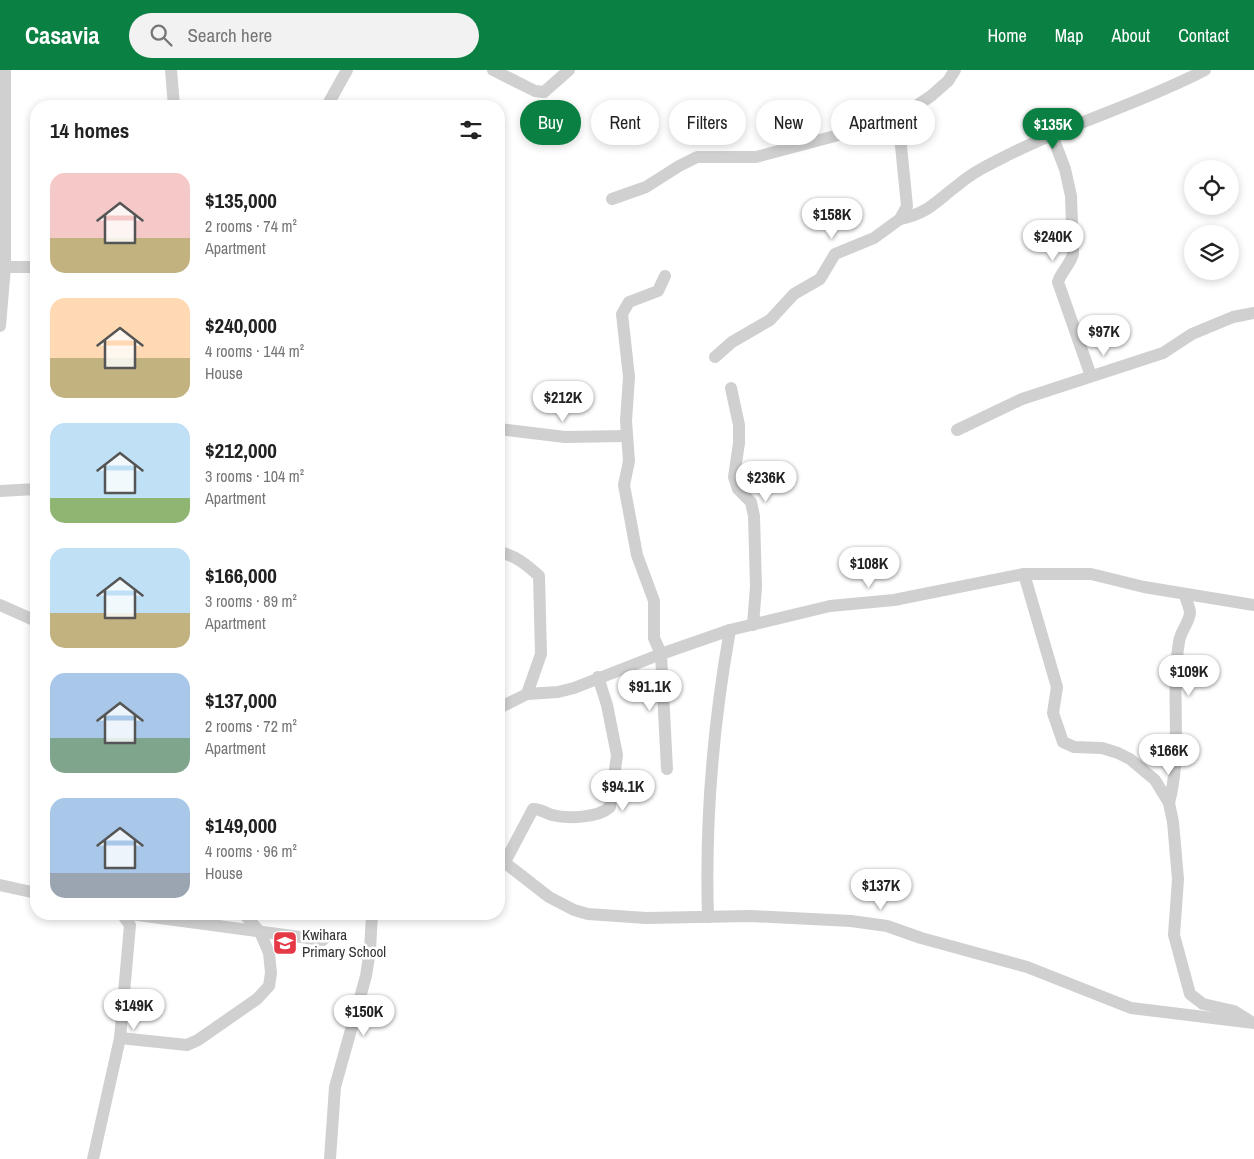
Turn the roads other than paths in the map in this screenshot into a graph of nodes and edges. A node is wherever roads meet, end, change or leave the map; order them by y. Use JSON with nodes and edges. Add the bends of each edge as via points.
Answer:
{"nodes":[{"id":1,"x":5,"y":70,"type":"edge"},
{"id":2,"x":171,"y":70,"type":"edge"},
{"id":3,"x":346,"y":70,"type":"edge"},
{"id":4,"x":493,"y":70,"type":"edge"},
{"id":5,"x":569,"y":70,"type":"edge"},
{"id":6,"x":955,"y":70,"type":"edge"},
{"id":7,"x":1205,"y":70,"type":"edge"},
{"id":8,"x":174,"y":100,"type":"edge"},
{"id":9,"x":330,"y":100,"type":"edge"},
{"id":10,"x":924,"y":100,"type":"edge"},
{"id":11,"x":1052,"y":135,"type":"junction"},
{"id":12,"x":831,"y":136,"type":"edge"},
{"id":13,"x":901,"y":145,"type":"edge"},
{"id":14,"x":612,"y":199,"type":"dead end"},
{"id":15,"x":900,"y":219,"type":"junction"},
{"id":16,"x":5,"y":267,"type":"junction"},
{"id":17,"x":30,"y":268,"type":"edge"},
{"id":18,"x":666,"y":276,"type":"dead end"},
{"id":19,"x":1254,"y":313,"type":"edge"},
{"id":20,"x":0,"y":326,"type":"edge"},
{"id":21,"x":715,"y":357,"type":"dead end"},
{"id":22,"x":1091,"y":376,"type":"junction"},
{"id":23,"x":731,"y":388,"type":"dead end"},
{"id":24,"x":958,"y":430,"type":"dead end"},
{"id":25,"x":505,"y":431,"type":"edge"},
{"id":26,"x":626,"y":436,"type":"junction"},
{"id":27,"x":30,"y":489,"type":"edge"},
{"id":28,"x":0,"y":491,"type":"edge"},
{"id":29,"x":505,"y":553,"type":"edge"},
{"id":30,"x":1024,"y":574,"type":"junction"},
{"id":31,"x":1185,"y":594,"type":"junction"},
{"id":32,"x":0,"y":605,"type":"edge"},
{"id":33,"x":1254,"y":605,"type":"edge"},
{"id":34,"x":30,"y":618,"type":"edge"},
{"id":35,"x":752,"y":625,"type":"junction"},
{"id":36,"x":730,"y":630,"type":"junction"},
{"id":37,"x":661,"y":654,"type":"junction"},
{"id":38,"x":598,"y":677,"type":"junction"},
{"id":39,"x":527,"y":694,"type":"junction"},
{"id":40,"x":505,"y":705,"type":"edge"},
{"id":41,"x":667,"y":769,"type":"dead end"},
{"id":42,"x":1169,"y":803,"type":"junction"},
{"id":43,"x":505,"y":855,"type":"edge"},
{"id":44,"x":505,"y":862,"type":"edge"},
{"id":45,"x":0,"y":885,"type":"edge"},
{"id":46,"x":30,"y":892,"type":"edge"},
{"id":47,"x":708,"y":917,"type":"junction"},
{"id":48,"x":128,"y":920,"type":"edge"},
{"id":49,"x":154,"y":920,"type":"edge"},
{"id":50,"x":249,"y":920,"type":"edge"},
{"id":51,"x":372,"y":920,"type":"edge"},
{"id":52,"x":260,"y":932,"type":"junction"},
{"id":53,"x":323,"y":940,"type":"dead end"},
{"id":54,"x":1253,"y":1023,"type":"edge"},
{"id":55,"x":120,"y":1038,"type":"junction"},
{"id":56,"x":93,"y":1159,"type":"edge"},
{"id":57,"x":330,"y":1159,"type":"edge"}],
"edges":[{"from":1,"to":16,"type":"street"},
{"from":2,"to":8,"type":"street"},
{"from":3,"to":9,"type":"street"},
{"from":4,"to":5,"type":"street","via":[[535,91],[544,92]]},
{"from":6,"to":10,"type":"street","via":[[948,81]]},
{"from":7,"to":11,"type":"street"},
{"from":11,"to":15,"type":"street","via":[[970,176],[925,212]]},
{"from":11,"to":22,"type":"street","via":[[1071,196],[1072,254],[1058,282]]},
{"from":12,"to":14,"type":"street","via":[[756,157],[697,157],[646,187]]},
{"from":13,"to":15,"type":"street","via":[[907,206]]},
{"from":15,"to":21,"type":"street","via":[[874,238],[835,254],[820,279],[794,294],[770,320],[732,342]]},
{"from":16,"to":17,"type":"street"},
{"from":16,"to":20,"type":"street"},
{"from":18,"to":26,"type":"street","via":[[658,290],[633,300],[624,308],[629,377]]},
{"from":19,"to":22,"type":"street","via":[[1233,317],[1192,334],[1163,353]]},
{"from":22,"to":24,"type":"street","via":[[1014,402]]},
{"from":23,"to":35,"type":"street","via":[[739,425],[734,477],[738,489],[751,502],[754,516],[756,587]]},
{"from":25,"to":26,"type":"street","via":[[565,437]]},
{"from":26,"to":37,"type":"street","via":[[629,461],[625,493],[637,556],[654,601],[654,638]]},
{"from":27,"to":28,"type":"street"},
{"from":29,"to":39,"type":"street","via":[[524,562],[539,576],[541,654]]},
{"from":30,"to":31,"type":"street","via":[[1091,574]]},
{"from":30,"to":35,"type":"street","via":[[894,600],[830,606]]},
{"from":30,"to":42,"type":"street","via":[[1057,687],[1053,713],[1063,742],[1074,747],[1102,748],[1130,759],[1155,780]]},
{"from":31,"to":33,"type":"street"},
{"from":31,"to":42,"type":"street","via":[[1190,613],[1179,639],[1174,710],[1178,748]]},
{"from":32,"to":34,"type":"street"},
{"from":35,"to":36,"type":"street"},
{"from":36,"to":37,"type":"street"},
{"from":36,"to":47,"type":"street","via":[[712,761],[706,856]]},
{"from":37,"to":38,"type":"street"},
{"from":37,"to":41,"type":"street"},
{"from":38,"to":39,"type":"street","via":[[558,692]]},
{"from":38,"to":43,"type":"street","via":[[617,755],[610,808],[577,816],[552,815],[533,809]]},
{"from":39,"to":40,"type":"street"},
{"from":42,"to":54,"type":"street","via":[[1176,839],[1178,879],[1174,935],[1190,994],[1204,1004],[1234,1011]]},
{"from":44,"to":47,"type":"street","via":[[549,897],[588,914],[624,918]]},
{"from":45,"to":46,"type":"street"},
{"from":47,"to":54,"type":"street","via":[[751,916],[887,926],[1027,967],[1131,1008]]},
{"from":48,"to":55,"type":"street"},
{"from":49,"to":52,"type":"street"},
{"from":50,"to":52,"type":"street"},
{"from":51,"to":57,"type":"street","via":[[366,976],[336,1087]]},
{"from":52,"to":53,"type":"street"},
{"from":52,"to":55,"type":"street","via":[[269,953],[269,986],[235,1016],[187,1045]]},
{"from":55,"to":56,"type":"street"}]}
